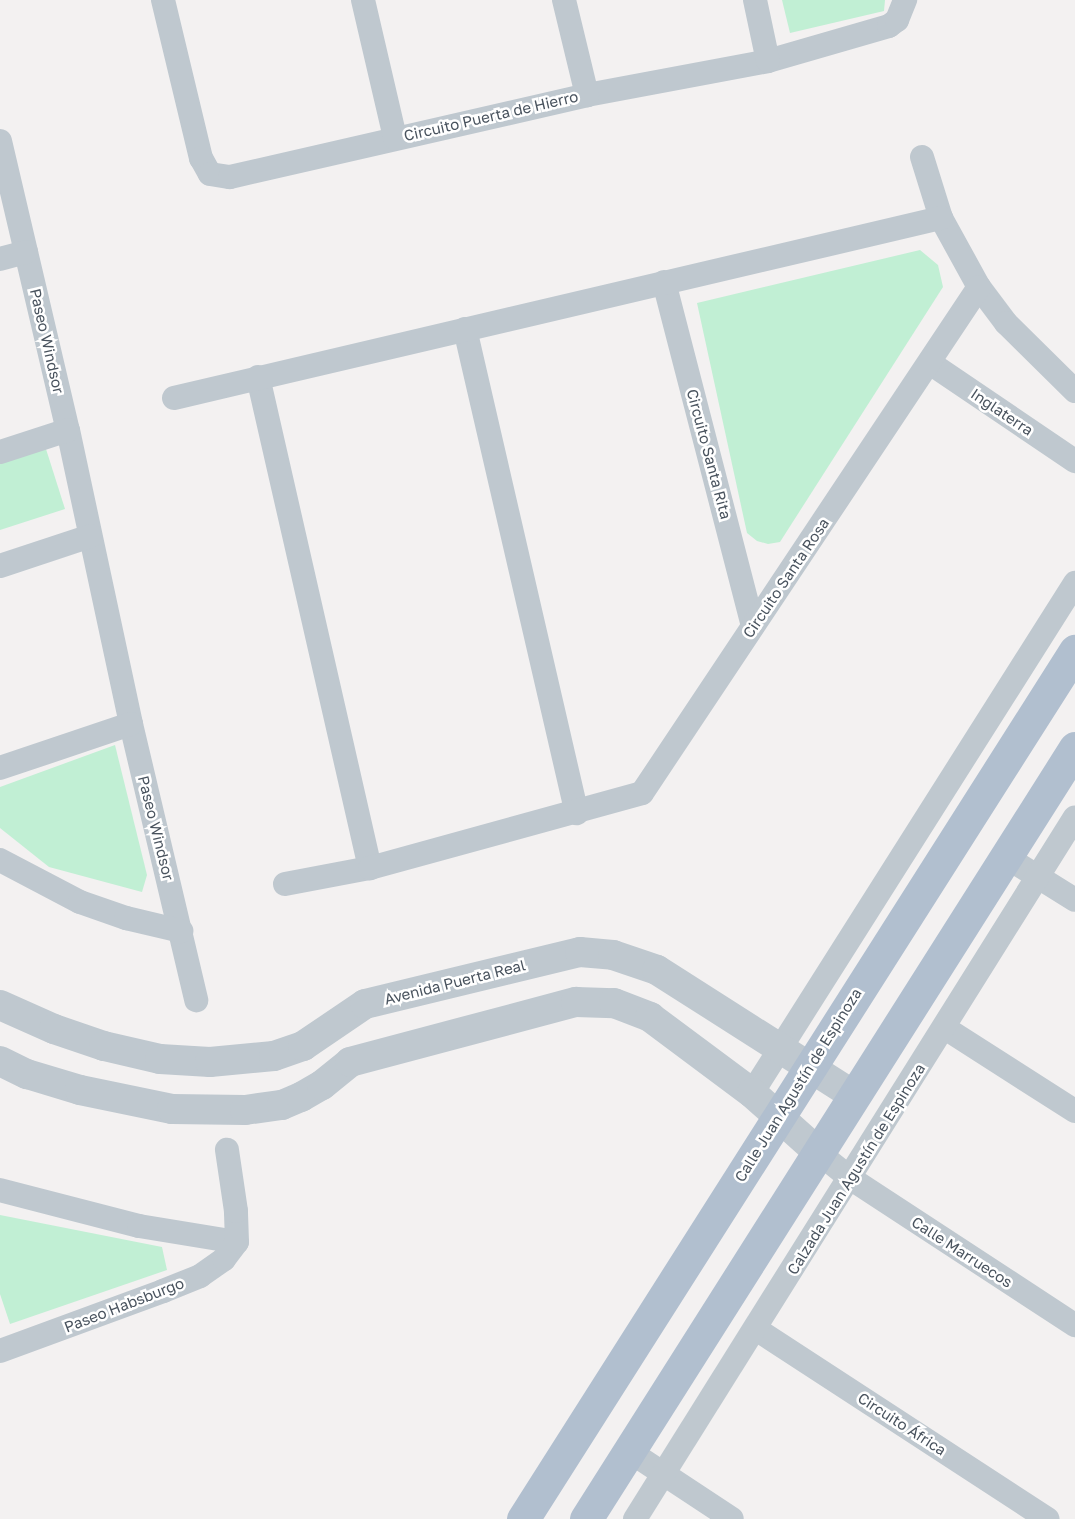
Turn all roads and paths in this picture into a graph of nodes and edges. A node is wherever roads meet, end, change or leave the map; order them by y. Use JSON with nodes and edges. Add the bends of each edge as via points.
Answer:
{"nodes":[{"id":1,"x":163,"y":0,"type":"edge"},
{"id":2,"x":363,"y":0,"type":"edge"},
{"id":3,"x":564,"y":0,"type":"edge"},
{"id":4,"x":755,"y":0,"type":"edge"},
{"id":5,"x":905,"y":0,"type":"edge"},
{"id":6,"x":768,"y":61,"type":"junction"},
{"id":7,"x":587,"y":95,"type":"junction"},
{"id":8,"x":395,"y":138,"type":"junction"},
{"id":9,"x":1,"y":152,"type":"edge"},
{"id":10,"x":922,"y":157,"type":"dead end"},
{"id":11,"x":941,"y":218,"type":"junction"},
{"id":12,"x":26,"y":252,"type":"junction"},
{"id":13,"x":0,"y":259,"type":"edge"},
{"id":14,"x":664,"y":282,"type":"junction"},
{"id":15,"x":979,"y":287,"type":"junction"},
{"id":16,"x":465,"y":329,"type":"junction"},
{"id":17,"x":930,"y":363,"type":"junction"},
{"id":18,"x":258,"y":377,"type":"junction"},
{"id":19,"x":1075,"y":391,"type":"edge"},
{"id":20,"x":174,"y":398,"type":"dead end"},
{"id":21,"x":68,"y":430,"type":"junction"},
{"id":22,"x":0,"y":452,"type":"edge"},
{"id":23,"x":1075,"y":461,"type":"edge"},
{"id":24,"x":90,"y":536,"type":"junction"},
{"id":25,"x":0,"y":566,"type":"edge"},
{"id":26,"x":1075,"y":584,"type":"edge"},
{"id":27,"x":753,"y":626,"type":"junction"},
{"id":28,"x":1075,"y":651,"type":"edge"},
{"id":29,"x":131,"y":724,"type":"junction"},
{"id":30,"x":1075,"y":748,"type":"edge"},
{"id":31,"x":0,"y":768,"type":"edge"},
{"id":32,"x":577,"y":813,"type":"junction"},
{"id":33,"x":1075,"y":817,"type":"edge"},
{"id":34,"x":1006,"y":857,"type":"junction"},
{"id":35,"x":0,"y":860,"type":"edge"},
{"id":36,"x":370,"y":868,"type":"junction"},
{"id":37,"x":1038,"y":876,"type":"junction"},
{"id":38,"x":285,"y":884,"type":"dead end"},
{"id":39,"x":1075,"y":900,"type":"edge"},
{"id":40,"x":181,"y":931,"type":"junction"},
{"id":41,"x":196,"y":1000,"type":"dead end"},
{"id":42,"x":0,"y":1005,"type":"edge"},
{"id":43,"x":343,"y":1017,"type":"junction"},
{"id":44,"x":945,"y":1028,"type":"junction"},
{"id":45,"x":781,"y":1048,"type":"junction"},
{"id":46,"x":0,"y":1061,"type":"edge"},
{"id":47,"x":210,"y":1062,"type":"junction"},
{"id":48,"x":350,"y":1062,"type":"junction"},
{"id":49,"x":809,"y":1067,"type":"junction"},
{"id":50,"x":752,"y":1094,"type":"junction"},
{"id":51,"x":855,"y":1096,"type":"junction"},
{"id":52,"x":215,"y":1111,"type":"junction"},
{"id":53,"x":1075,"y":1111,"type":"edge"},
{"id":54,"x":778,"y":1116,"type":"junction"},
{"id":55,"x":888,"y":1117,"type":"junction"},
{"id":56,"x":227,"y":1150,"type":"dead end"},
{"id":57,"x":819,"y":1153,"type":"junction"},
{"id":58,"x":850,"y":1178,"type":"junction"},
{"id":59,"x":0,"y":1190,"type":"edge"},
{"id":60,"x":237,"y":1242,"type":"junction"},
{"id":61,"x":1075,"y":1325,"type":"edge"},
{"id":62,"x":756,"y":1329,"type":"junction"},
{"id":63,"x":0,"y":1351,"type":"edge"},
{"id":64,"x":629,"y":1452,"type":"junction"},
{"id":65,"x":663,"y":1474,"type":"junction"},
{"id":66,"x":522,"y":1519,"type":"edge"},
{"id":67,"x":586,"y":1519,"type":"edge"},
{"id":68,"x":635,"y":1519,"type":"edge"},
{"id":69,"x":732,"y":1519,"type":"edge"},
{"id":70,"x":1047,"y":1519,"type":"edge"}],
"edges":[{"from":1,"to":8,"type":"street","name":"Circuito Puerta de Hierro","via":[[201,158],[210,174],[230,177]]},
{"from":2,"to":8,"type":"street","name":"Circuito Puerta de Hierro"},
{"from":3,"to":7,"type":"street","name":"Circuito Puerta de Hierro"},
{"from":4,"to":6,"type":"street"},
{"from":5,"to":6,"type":"street","name":"Circuito Puerta de Hierro","via":[[897,20],[889,26]]},
{"from":6,"to":7,"type":"street","name":"Circuito Puerta de Hierro"},
{"from":7,"to":8,"type":"street","name":"Circuito Puerta de Hierro"},
{"from":9,"to":12,"type":"street","name":"Paseo Windsor"},
{"from":10,"to":11,"type":"street"},
{"from":11,"to":14,"type":"street"},
{"from":11,"to":15,"type":"street"},
{"from":12,"to":13,"type":"street"},
{"from":12,"to":21,"type":"street","name":"Paseo Windsor"},
{"from":14,"to":16,"type":"street"},
{"from":14,"to":27,"type":"street","name":"Circuito Santa Rita"},
{"from":15,"to":17,"type":"street","name":"Circuito Santa Rosa"},
{"from":15,"to":19,"type":"street","via":[[1006,323]]},
{"from":16,"to":18,"type":"street"},
{"from":16,"to":32,"type":"street"},
{"from":17,"to":23,"type":"street","name":"Inglaterra"},
{"from":17,"to":27,"type":"street","name":"Circuito Santa Rosa"},
{"from":18,"to":20,"type":"street"},
{"from":18,"to":36,"type":"street"},
{"from":21,"to":22,"type":"street"},
{"from":21,"to":24,"type":"street","name":"Paseo Windsor"},
{"from":24,"to":25,"type":"street"},
{"from":24,"to":29,"type":"street","name":"Paseo Windsor"},
{"from":26,"to":45,"type":"street"},
{"from":27,"to":32,"type":"street","name":"Circuito Santa Rosa","via":[[642,793]]},
{"from":28,"to":49,"type":"main road","name":"Calle Juan Agustín de Espinoza"},
{"from":29,"to":31,"type":"street"},
{"from":29,"to":40,"type":"street","name":"Paseo Windsor"},
{"from":30,"to":34,"type":"main road"},
{"from":32,"to":36,"type":"street"},
{"from":33,"to":37,"type":"street","name":"Calzada Juan Agustín de Espinoza"},
{"from":34,"to":37,"type":"street"},
{"from":34,"to":51,"type":"main road"},
{"from":35,"to":40,"type":"street","via":[[80,902]]},
{"from":36,"to":38,"type":"street"},
{"from":37,"to":39,"type":"street"},
{"from":37,"to":44,"type":"street","name":"Calzada Juan Agustín de Espinoza"},
{"from":40,"to":41,"type":"street","name":"Paseo Windsor"},
{"from":42,"to":47,"type":"street","name":"Avenida Puerta Real","via":[[104,1046],[160,1059]]},
{"from":43,"to":45,"type":"street","name":"Avenida Puerta Real","via":[[365,1004],[580,952],[613,955],[657,970]]},
{"from":43,"to":47,"type":"street","name":"Avenida Puerta Real","via":[[303,1046],[273,1056]]},
{"from":43,"to":48,"type":"street"},
{"from":44,"to":53,"type":"street"},
{"from":44,"to":55,"type":"street","name":"Calzada Juan Agustín de Espinoza"},
{"from":45,"to":49,"type":"street","name":"Avenida Puerta Real"},
{"from":45,"to":50,"type":"street"},
{"from":46,"to":52,"type":"street","via":[[27,1074],[80,1090],[172,1109]]},
{"from":47,"to":52,"type":"street"},
{"from":48,"to":50,"type":"street","via":[[576,1002],[614,1003],[650,1017]]},
{"from":48,"to":52,"type":"street","via":[[322,1085],[282,1105]]},
{"from":49,"to":51,"type":"street","name":"Avenida Puerta Real"},
{"from":49,"to":54,"type":"main road","name":"Calle Juan Agustín de Espinoza"},
{"from":50,"to":54,"type":"street"},
{"from":51,"to":55,"type":"street","name":"Avenida Puerta Real"},
{"from":51,"to":57,"type":"main road"},
{"from":54,"to":57,"type":"street"},
{"from":54,"to":66,"type":"main road","name":"Calle Juan Agustín de Espinoza"},
{"from":55,"to":58,"type":"street","name":"Calzada Juan Agustín de Espinoza"},
{"from":56,"to":60,"type":"street","via":[[237,1211]]},
{"from":57,"to":58,"type":"street","name":"Calle Marruecos"},
{"from":57,"to":64,"type":"main road"},
{"from":58,"to":61,"type":"street","name":"Calle Marruecos"},
{"from":58,"to":62,"type":"street","name":"Calzada Juan Agustín de Espinoza"},
{"from":59,"to":60,"type":"street","via":[[140,1226]]},
{"from":60,"to":63,"type":"street","name":"Paseo Habsburgo","via":[[224,1259],[200,1276]]},
{"from":62,"to":65,"type":"street","name":"Calzada Juan Agustín de Espinoza"},
{"from":62,"to":70,"type":"street","name":"Circuito África"},
{"from":64,"to":65,"type":"street"},
{"from":64,"to":67,"type":"main road"},
{"from":65,"to":68,"type":"street","name":"Calzada Juan Agustín de Espinoza"},
{"from":65,"to":69,"type":"street"}]}
